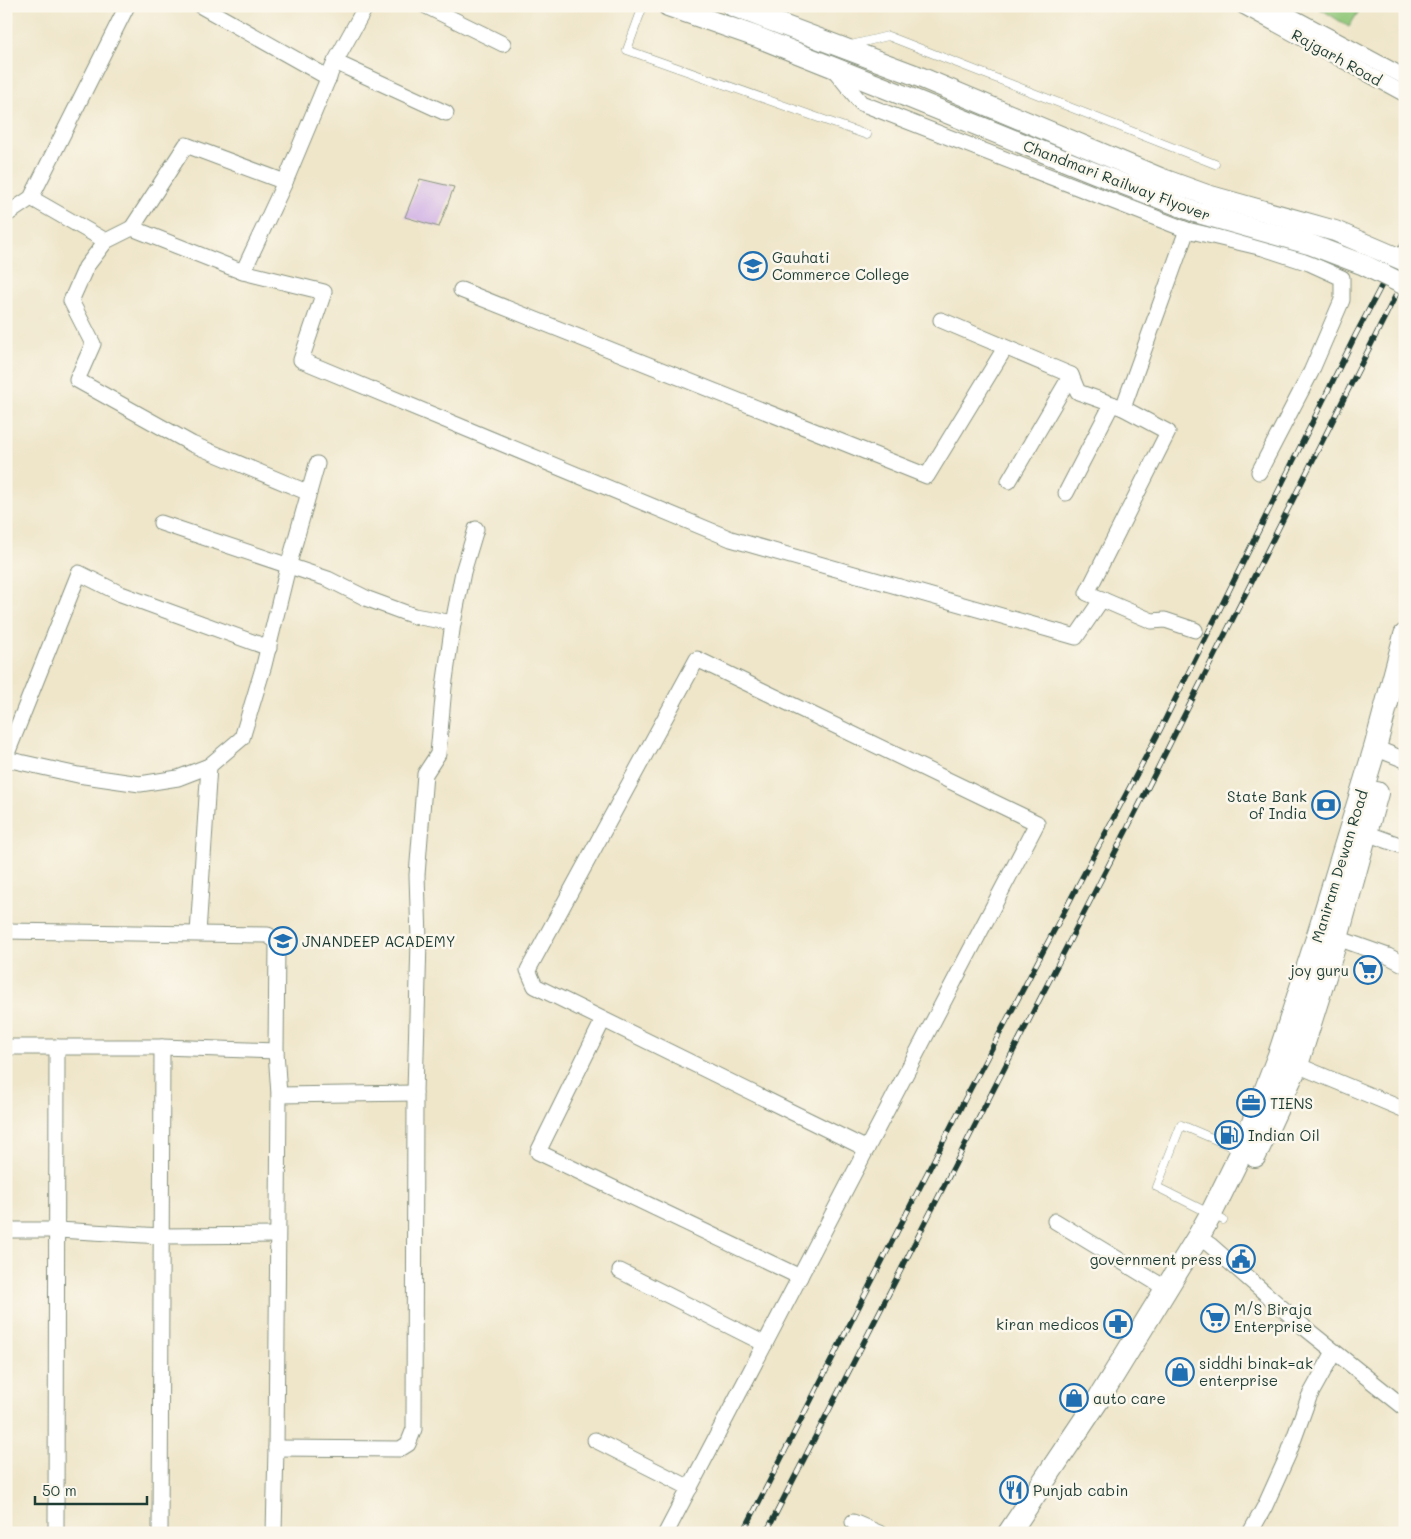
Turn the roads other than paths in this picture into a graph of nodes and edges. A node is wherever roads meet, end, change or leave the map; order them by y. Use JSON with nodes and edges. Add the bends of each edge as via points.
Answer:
{"nodes":[{"id":1,"x":127,"y":6,"type":"edge"},
{"id":2,"x":201,"y":6,"type":"edge"},
{"id":3,"x":366,"y":6,"type":"edge"},
{"id":4,"x":426,"y":6,"type":"edge"},
{"id":5,"x":644,"y":6,"type":"edge"},
{"id":6,"x":732,"y":6,"type":"edge"},
{"id":7,"x":1243,"y":6,"type":"edge"},
{"id":8,"x":1272,"y":6,"type":"edge"},
{"id":9,"x":681,"y":8,"type":"edge"},
{"id":10,"x":795,"y":30,"type":"junction"},
{"id":11,"x":503,"y":44,"type":"dead end"},
{"id":12,"x":842,"y":48,"type":"junction"},
{"id":13,"x":788,"y":50,"type":"junction"},
{"id":14,"x":335,"y":62,"type":"junction"},
{"id":15,"x":832,"y":66,"type":"junction"},
{"id":16,"x":1405,"y":77,"type":"edge"},
{"id":17,"x":328,"y":78,"type":"junction"},
{"id":18,"x":1405,"y":94,"type":"edge"},
{"id":19,"x":446,"y":113,"type":"dead end"},
{"id":20,"x":867,"y":135,"type":"dead end"},
{"id":21,"x":1215,"y":164,"type":"dead end"},
{"id":22,"x":285,"y":182,"type":"junction"},
{"id":23,"x":31,"y":198,"type":"junction"},
{"id":24,"x":6,"y":215,"type":"edge"},
{"id":25,"x":132,"y":228,"type":"junction"},
{"id":26,"x":1187,"y":230,"type":"junction"},
{"id":27,"x":106,"y":240,"type":"junction"},
{"id":28,"x":1405,"y":261,"type":"edge"},
{"id":29,"x":243,"y":272,"type":"junction"},
{"id":30,"x":1405,"y":285,"type":"edge"},
{"id":31,"x":461,"y":290,"type":"dead end"},
{"id":32,"x":941,"y":320,"type":"dead end"},
{"id":33,"x":1005,"y":348,"type":"junction"},
{"id":34,"x":1071,"y":375,"type":"junction"},
{"id":35,"x":1118,"y":406,"type":"junction"},
{"id":36,"x":317,"y":464,"type":"dead end"},
{"id":37,"x":1259,"y":472,"type":"dead end"},
{"id":38,"x":1009,"y":482,"type":"dead end"},
{"id":39,"x":309,"y":493,"type":"junction"},
{"id":40,"x":1066,"y":493,"type":"dead end"},
{"id":41,"x":161,"y":523,"type":"dead end"},
{"id":42,"x":476,"y":529,"type":"dead end"},
{"id":43,"x":288,"y":567,"type":"junction"},
{"id":44,"x":1102,"y":599,"type":"junction"},
{"id":45,"x":452,"y":623,"type":"junction"},
{"id":46,"x":1195,"y":630,"type":"dead end"},
{"id":47,"x":1405,"y":635,"type":"edge"},
{"id":48,"x":268,"y":648,"type":"junction"},
{"id":49,"x":1405,"y":688,"type":"edge"},
{"id":50,"x":1389,"y":753,"type":"edge"},
{"id":51,"x":6,"y":758,"type":"edge"},
{"id":52,"x":209,"y":766,"type":"junction"},
{"id":53,"x":1366,"y":833,"type":"junction"},
{"id":54,"x":1405,"y":847,"type":"edge"},
{"id":55,"x":6,"y":931,"type":"edge"},
{"id":56,"x":198,"y":934,"type":"junction"},
{"id":57,"x":1328,"y":935,"type":"junction"},
{"id":58,"x":1405,"y":964,"type":"edge"},
{"id":59,"x":603,"y":1020,"type":"junction"},
{"id":60,"x":162,"y":1046,"type":"junction"},
{"id":61,"x":6,"y":1047,"type":"edge"},
{"id":62,"x":58,"y":1047,"type":"junction"},
{"id":63,"x":276,"y":1051,"type":"junction"},
{"id":64,"x":1297,"y":1066,"type":"junction"},
{"id":65,"x":415,"y":1093,"type":"junction"},
{"id":66,"x":279,"y":1095,"type":"junction"},
{"id":67,"x":1405,"y":1110,"type":"edge"},
{"id":68,"x":867,"y":1149,"type":"junction"},
{"id":69,"x":1242,"y":1151,"type":"junction"},
{"id":70,"x":1217,"y":1217,"type":"junction"},
{"id":71,"x":1055,"y":1221,"type":"dead end"},
{"id":72,"x":6,"y":1230,"type":"edge"},
{"id":73,"x":58,"y":1230,"type":"junction"},
{"id":74,"x":277,"y":1235,"type":"junction"},
{"id":75,"x":160,"y":1236,"type":"junction"},
{"id":76,"x":1204,"y":1241,"type":"junction"},
{"id":77,"x":620,"y":1271,"type":"dead end"},
{"id":78,"x":800,"y":1277,"type":"junction"},
{"id":79,"x":1164,"y":1291,"type":"junction"},
{"id":80,"x":765,"y":1344,"type":"junction"},
{"id":81,"x":1334,"y":1352,"type":"junction"},
{"id":82,"x":1405,"y":1408,"type":"edge"},
{"id":83,"x":595,"y":1440,"type":"dead end"},
{"id":84,"x":276,"y":1448,"type":"junction"},
{"id":85,"x":690,"y":1488,"type":"junction"},
{"id":86,"x":853,"y":1522,"type":"dead end"},
{"id":87,"x":56,"y":1533,"type":"edge"},
{"id":88,"x":160,"y":1533,"type":"edge"},
{"id":89,"x":274,"y":1533,"type":"edge"},
{"id":90,"x":666,"y":1533,"type":"edge"},
{"id":91,"x":879,"y":1533,"type":"edge"},
{"id":92,"x":1009,"y":1533,"type":"edge"},
{"id":93,"x":1025,"y":1533,"type":"edge"},
{"id":94,"x":1250,"y":1533,"type":"edge"}],
"edges":[{"from":1,"to":23,"type":"street"},
{"from":2,"to":17,"type":"street"},
{"from":3,"to":14,"type":"street"},
{"from":4,"to":11,"type":"street"},
{"from":5,"to":20,"type":"lane","via":[[627,50]]},
{"from":6,"to":10,"type":"main road","name":"Chandmari Railway Flyover"},
{"from":7,"to":18,"type":"street","name":"Rajgarh Road"},
{"from":8,"to":16,"type":"street","name":"Rajgarh Road"},
{"from":9,"to":13,"type":"main road","name":"Chandmari Railway Flyover"},
{"from":10,"to":12,"type":"main road","name":"Chandmari Railway Flyover"},
{"from":10,"to":13,"type":"main road"},
{"from":12,"to":21,"type":"lane","via":[[888,36]]},
{"from":12,"to":28,"type":"main road","name":"Chandmari Railway Flyover","bridge":true,"via":[[915,75],[1160,178],[1207,195],[1335,231]]},
{"from":13,"to":15,"type":"main road","name":"Chandmari Railway Flyover"},
{"from":14,"to":17,"type":"street"},
{"from":14,"to":19,"type":"street"},
{"from":15,"to":26,"type":"street","via":[[861,102]]},
{"from":15,"to":30,"type":"main road","name":"Chandmari Railway Flyover","bridge":true,"via":[[1195,212],[1309,244]]},
{"from":17,"to":22,"type":"street"},
{"from":22,"to":25,"type":"street","via":[[186,144]]},
{"from":22,"to":29,"type":"street"},
{"from":23,"to":24,"type":"street"},
{"from":23,"to":27,"type":"street"},
{"from":25,"to":27,"type":"street"},
{"from":25,"to":29,"type":"street"},
{"from":26,"to":35,"type":"street"},
{"from":26,"to":37,"type":"street","via":[[1263,248],[1342,278],[1342,300],[1311,372]]},
{"from":27,"to":39,"type":"street","via":[[86,267],[71,301],[93,344],[77,380],[192,444]]},
{"from":29,"to":44,"type":"street","via":[[324,292],[301,360],[731,539],[1076,637]]},
{"from":31,"to":33,"type":"street","via":[[927,476]]},
{"from":32,"to":33,"type":"street"},
{"from":33,"to":34,"type":"street"},
{"from":34,"to":35,"type":"street","via":[[1078,392]]},
{"from":34,"to":38,"type":"street"},
{"from":35,"to":40,"type":"street"},
{"from":35,"to":44,"type":"street","via":[[1168,432],[1087,593]]},
{"from":36,"to":39,"type":"street"},
{"from":39,"to":43,"type":"street"},
{"from":41,"to":43,"type":"street"},
{"from":42,"to":45,"type":"street"},
{"from":43,"to":45,"type":"street","via":[[328,579],[368,599],[414,616]]},
{"from":43,"to":48,"type":"street"},
{"from":44,"to":46,"type":"street","via":[[1152,621],[1165,620]]},
{"from":45,"to":65,"type":"street","via":[[438,754],[425,774],[424,783],[417,875],[419,940]]},
{"from":47,"to":50,"type":"main road","name":"Maniram Dewan Road"},
{"from":48,"to":51,"type":"street","via":[[121,594],[79,573]]},
{"from":48,"to":52,"type":"street","via":[[242,738]]},
{"from":49,"to":50,"type":"main road","name":"Maniram Dewan Road"},
{"from":50,"to":53,"type":"main road","name":"Maniram Dewan Road"},
{"from":50,"to":57,"type":"main road","name":"Maniram Dewan Road"},
{"from":51,"to":52,"type":"street","via":[[78,775],[140,784],[178,778]]},
{"from":52,"to":56,"type":"street"},
{"from":53,"to":54,"type":"street"},
{"from":53,"to":57,"type":"main road","name":"Maniram Dewan Road"},
{"from":55,"to":56,"type":"street"},
{"from":56,"to":63,"type":"street","via":[[268,935],[277,942]]},
{"from":57,"to":58,"type":"street"},
{"from":57,"to":64,"type":"main road","name":"Maniram Dewan Road"},
{"from":57,"to":69,"type":"main road","name":"Maniram Dewan Road"},
{"from":59,"to":68,"type":"street"},
{"from":59,"to":68,"type":"street","via":[[536,986],[528,970],[697,659],[1037,823]]},
{"from":59,"to":78,"type":"street","via":[[538,1152]]},
{"from":60,"to":62,"type":"street"},
{"from":60,"to":63,"type":"street"},
{"from":60,"to":75,"type":"street"},
{"from":61,"to":62,"type":"street"},
{"from":62,"to":73,"type":"street"},
{"from":63,"to":66,"type":"street"},
{"from":64,"to":67,"type":"street"},
{"from":64,"to":70,"type":"main road","name":"Maniram Dewan Road","via":[[1255,1156]]},
{"from":65,"to":66,"type":"street"},
{"from":65,"to":84,"type":"street","via":[[414,1429],[408,1444],[400,1449]]},
{"from":66,"to":74,"type":"street"},
{"from":68,"to":78,"type":"street"},
{"from":69,"to":70,"type":"main road","name":"Maniram Dewan Road"},
{"from":69,"to":70,"type":"lane","via":[[1181,1125],[1157,1187]]},
{"from":70,"to":76,"type":"main road","name":"Maniram Dewan Road"},
{"from":71,"to":79,"type":"street","via":[[1157,1283]]},
{"from":72,"to":73,"type":"street"},
{"from":73,"to":75,"type":"street"},
{"from":73,"to":87,"type":"street"},
{"from":74,"to":75,"type":"street"},
{"from":74,"to":84,"type":"street"},
{"from":75,"to":88,"type":"street"},
{"from":76,"to":79,"type":"main road","name":"Maniram Dewan Road"},
{"from":76,"to":81,"type":"street"},
{"from":76,"to":93,"type":"main road","name":"Maniram Dewan Road","via":[[1177,1295],[1111,1404]]},
{"from":77,"to":80,"type":"street"},
{"from":78,"to":80,"type":"street"},
{"from":79,"to":92,"type":"main road","name":"Maniram Dewan Road","via":[[1098,1400]]},
{"from":80,"to":85,"type":"street"},
{"from":81,"to":82,"type":"street"},
{"from":81,"to":94,"type":"street","via":[[1309,1397],[1288,1455]]},
{"from":83,"to":85,"type":"street"},
{"from":84,"to":89,"type":"street"},
{"from":85,"to":90,"type":"street"},
{"from":86,"to":91,"type":"street"}]}
